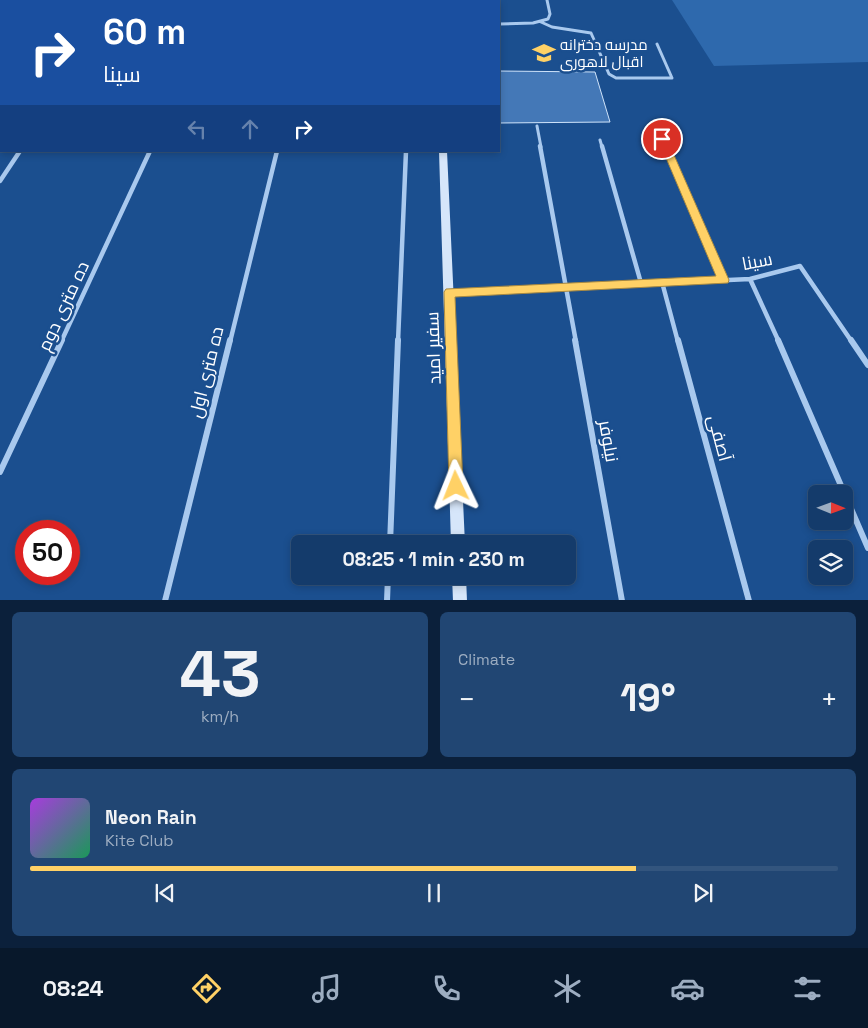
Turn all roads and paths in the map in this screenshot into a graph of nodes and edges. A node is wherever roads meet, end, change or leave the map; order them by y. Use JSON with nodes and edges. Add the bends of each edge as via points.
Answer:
{"nodes":[{"id":1,"x":547,"y":0,"type":"edge"},
{"id":2,"x":541,"y":22,"type":"junction"},
{"id":3,"x":500,"y":24,"type":"edge"},
{"id":4,"x":657,"y":44,"type":"dead end"},
{"id":5,"x":537,"y":126,"type":"dead end"},
{"id":6,"x":662,"y":139,"type":"dead end"},
{"id":7,"x":600,"y":140,"type":"dead end"},
{"id":8,"x":19,"y":152,"type":"edge"},
{"id":9,"x":150,"y":152,"type":"edge"},
{"id":10,"x":277,"y":152,"type":"edge"},
{"id":11,"x":406,"y":152,"type":"edge"},
{"id":12,"x":443,"y":152,"type":"edge"},
{"id":13,"x":0,"y":181,"type":"edge"},
{"id":14,"x":750,"y":279,"type":"junction"},
{"id":15,"x":724,"y":280,"type":"junction"},
{"id":16,"x":662,"y":282,"type":"junction"},
{"id":17,"x":641,"y":283,"type":"junction"},
{"id":18,"x":566,"y":287,"type":"junction"},
{"id":19,"x":450,"y":292,"type":"junction"},
{"id":20,"x":868,"y":365,"type":"edge"},
{"id":21,"x":0,"y":472,"type":"edge"},
{"id":22,"x":390,"y":535,"type":"edge"},
{"id":23,"x":458,"y":535,"type":"edge"},
{"id":24,"x":868,"y":548,"type":"edge"},
{"id":25,"x":388,"y":585,"type":"edge"},
{"id":26,"x":459,"y":585,"type":"edge"},
{"id":27,"x":165,"y":600,"type":"edge"},
{"id":28,"x":387,"y":600,"type":"edge"},
{"id":29,"x":460,"y":600,"type":"edge"},
{"id":30,"x":622,"y":600,"type":"edge"},
{"id":31,"x":749,"y":600,"type":"edge"}],
"edges":[{"from":1,"to":2,"type":"street","via":[[550,14]]},
{"from":2,"to":3,"type":"street"},
{"from":2,"to":4,"type":"street","via":[[552,27],[591,33],[609,74],[616,78],[672,78]]},
{"from":5,"to":18,"type":"street","name":"نیلوفر"},
{"from":6,"to":15,"type":"street"},
{"from":7,"to":17,"type":"street"},
{"from":8,"to":13,"type":"street"},
{"from":9,"to":21,"type":"street","name":"ده متری دوم"},
{"from":10,"to":27,"type":"street","name":"ده متری اول"},
{"from":11,"to":22,"type":"street"},
{"from":12,"to":19,"type":"main road","name":"سفیر امید"},
{"from":14,"to":15,"type":"street","name":"سینا"},
{"from":14,"to":20,"type":"street","name":"سینا","via":[[800,266]]},
{"from":14,"to":24,"type":"street"},
{"from":15,"to":16,"type":"street","name":"سینا"},
{"from":16,"to":17,"type":"street","name":"سینا"},
{"from":16,"to":31,"type":"street","name":"آصفی"},
{"from":17,"to":18,"type":"street","name":"سینا"},
{"from":18,"to":19,"type":"street","name":"سینا"},
{"from":18,"to":30,"type":"street","name":"نیلوفر"},
{"from":19,"to":23,"type":"main road","name":"سفیر امید"},
{"from":25,"to":28,"type":"street"},
{"from":26,"to":29,"type":"main road"}]}
